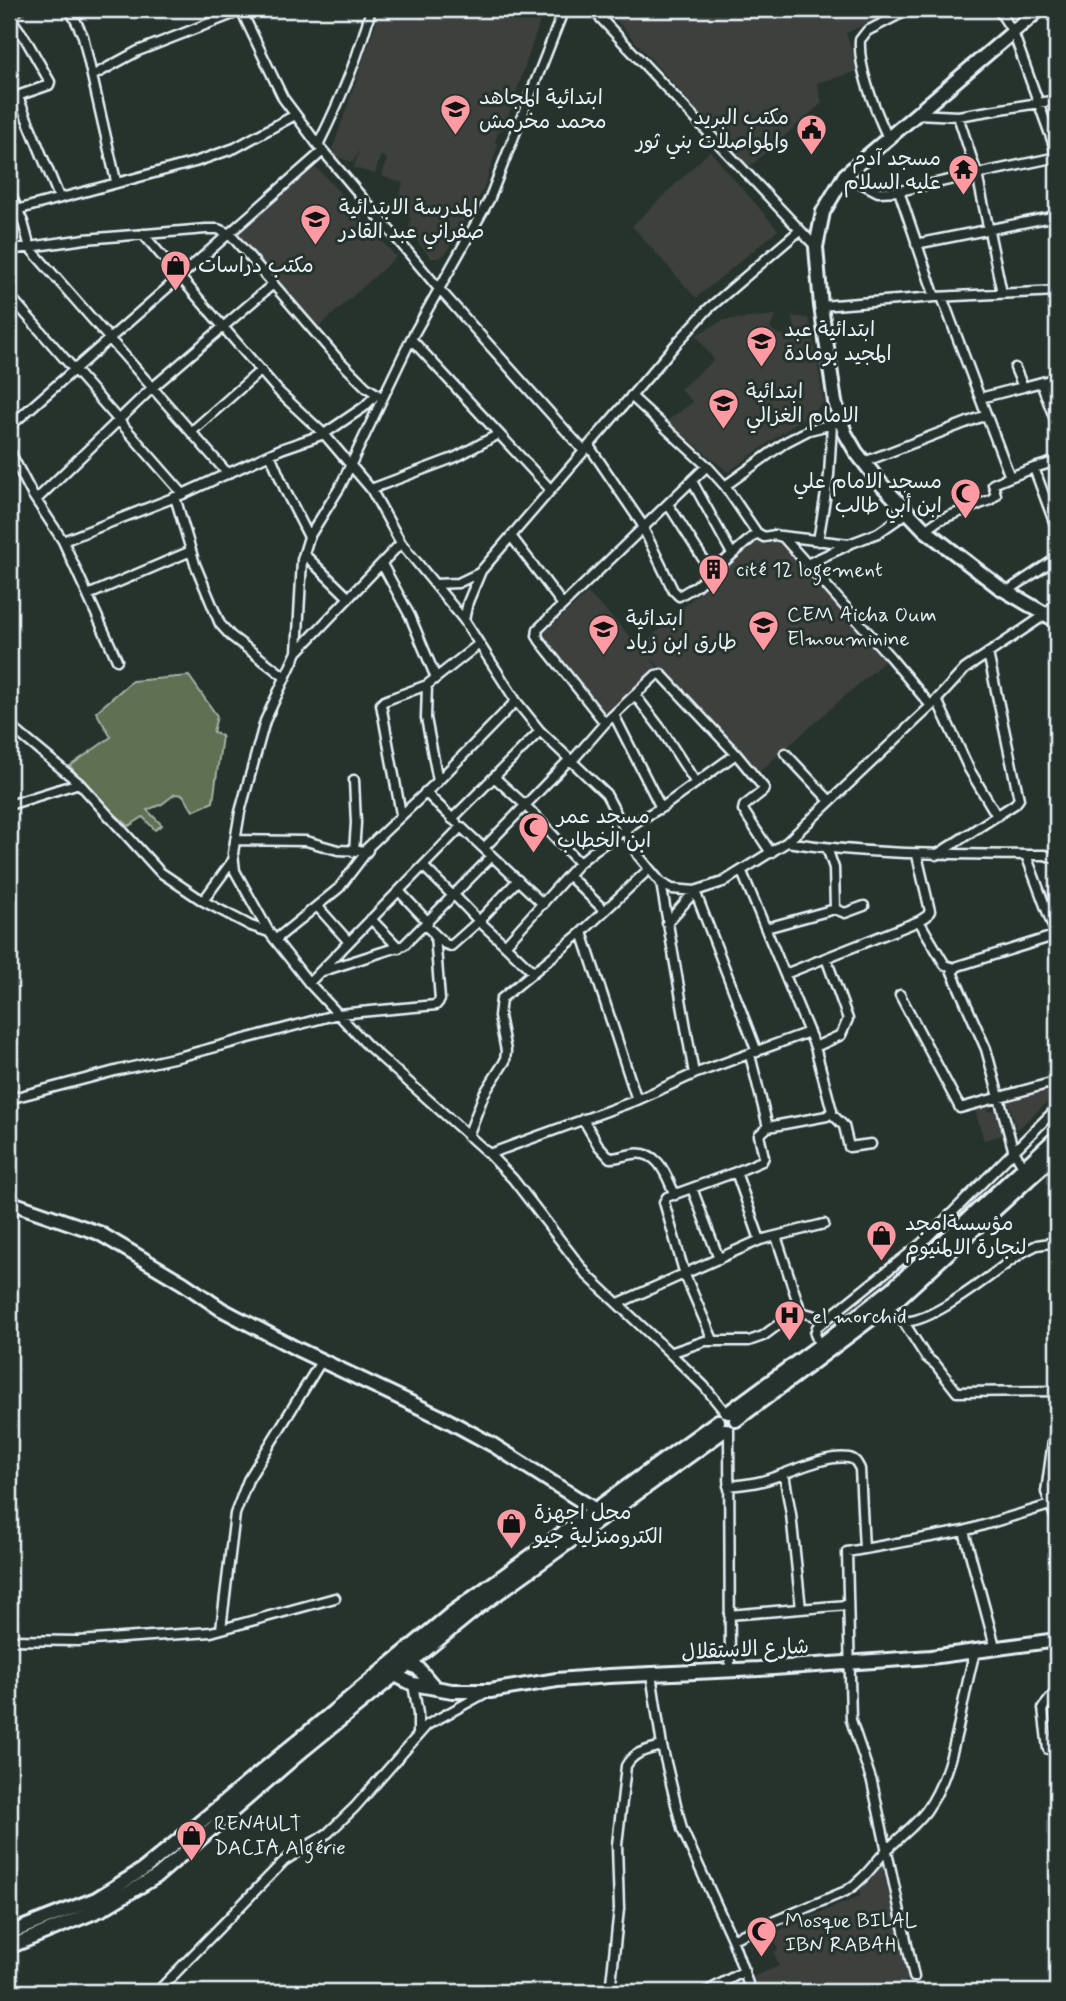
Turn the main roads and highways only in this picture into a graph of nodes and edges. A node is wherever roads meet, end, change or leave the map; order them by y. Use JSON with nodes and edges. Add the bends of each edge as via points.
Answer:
{"nodes":[{"id":1,"x":1040,"y":9,"type":"edge"},
{"id":2,"x":1057,"y":621,"type":"edge"},
{"id":3,"x":1057,"y":1137,"type":"edge"},
{"id":4,"x":1057,"y":1154,"type":"edge"},
{"id":5,"x":9,"y":1202,"type":"edge"},
{"id":6,"x":727,"y":1421,"type":"junction"},
{"id":7,"x":594,"y":1509,"type":"junction"},
{"id":8,"x":1056,"y":1640,"type":"edge"},
{"id":9,"x":396,"y":1657,"type":"junction"},
{"id":10,"x":411,"y":1663,"type":"junction"},
{"id":11,"x":389,"y":1672,"type":"junction"},
{"id":12,"x":435,"y":1688,"type":"junction"},
{"id":13,"x":9,"y":1933,"type":"edge"},
{"id":14,"x":9,"y":1947,"type":"edge"}],
"edges":[{"from":1,"to":2,"type":"main road","via":[[845,175],[823,212],[816,247],[837,423],[864,462],[925,530],[1006,592]]},
{"from":3,"to":6,"type":"main road","via":[[908,1275]]},
{"from":4,"to":6,"type":"main road","via":[[888,1306]]},
{"from":5,"to":7,"type":"main road","via":[[99,1233],[221,1309],[449,1421]]},
{"from":6,"to":7,"type":"main road"},
{"from":6,"to":10,"type":"main road","via":[[507,1584]]},
{"from":7,"to":9,"type":"main road"},
{"from":8,"to":12,"type":"main road","name":"شارع الاستقلال","via":[[975,1652],[566,1679],[490,1691]]},
{"from":9,"to":10,"type":"main road"},
{"from":9,"to":11,"type":"main road"},
{"from":10,"to":11,"type":"main road"},
{"from":10,"to":12,"type":"main road"},
{"from":11,"to":12,"type":"main road","name":"شارع الاستقلال"},
{"from":11,"to":13,"type":"main road","via":[[144,1869],[96,1899]]},
{"from":11,"to":14,"type":"main road","via":[[157,1876],[100,1910]]}]}
